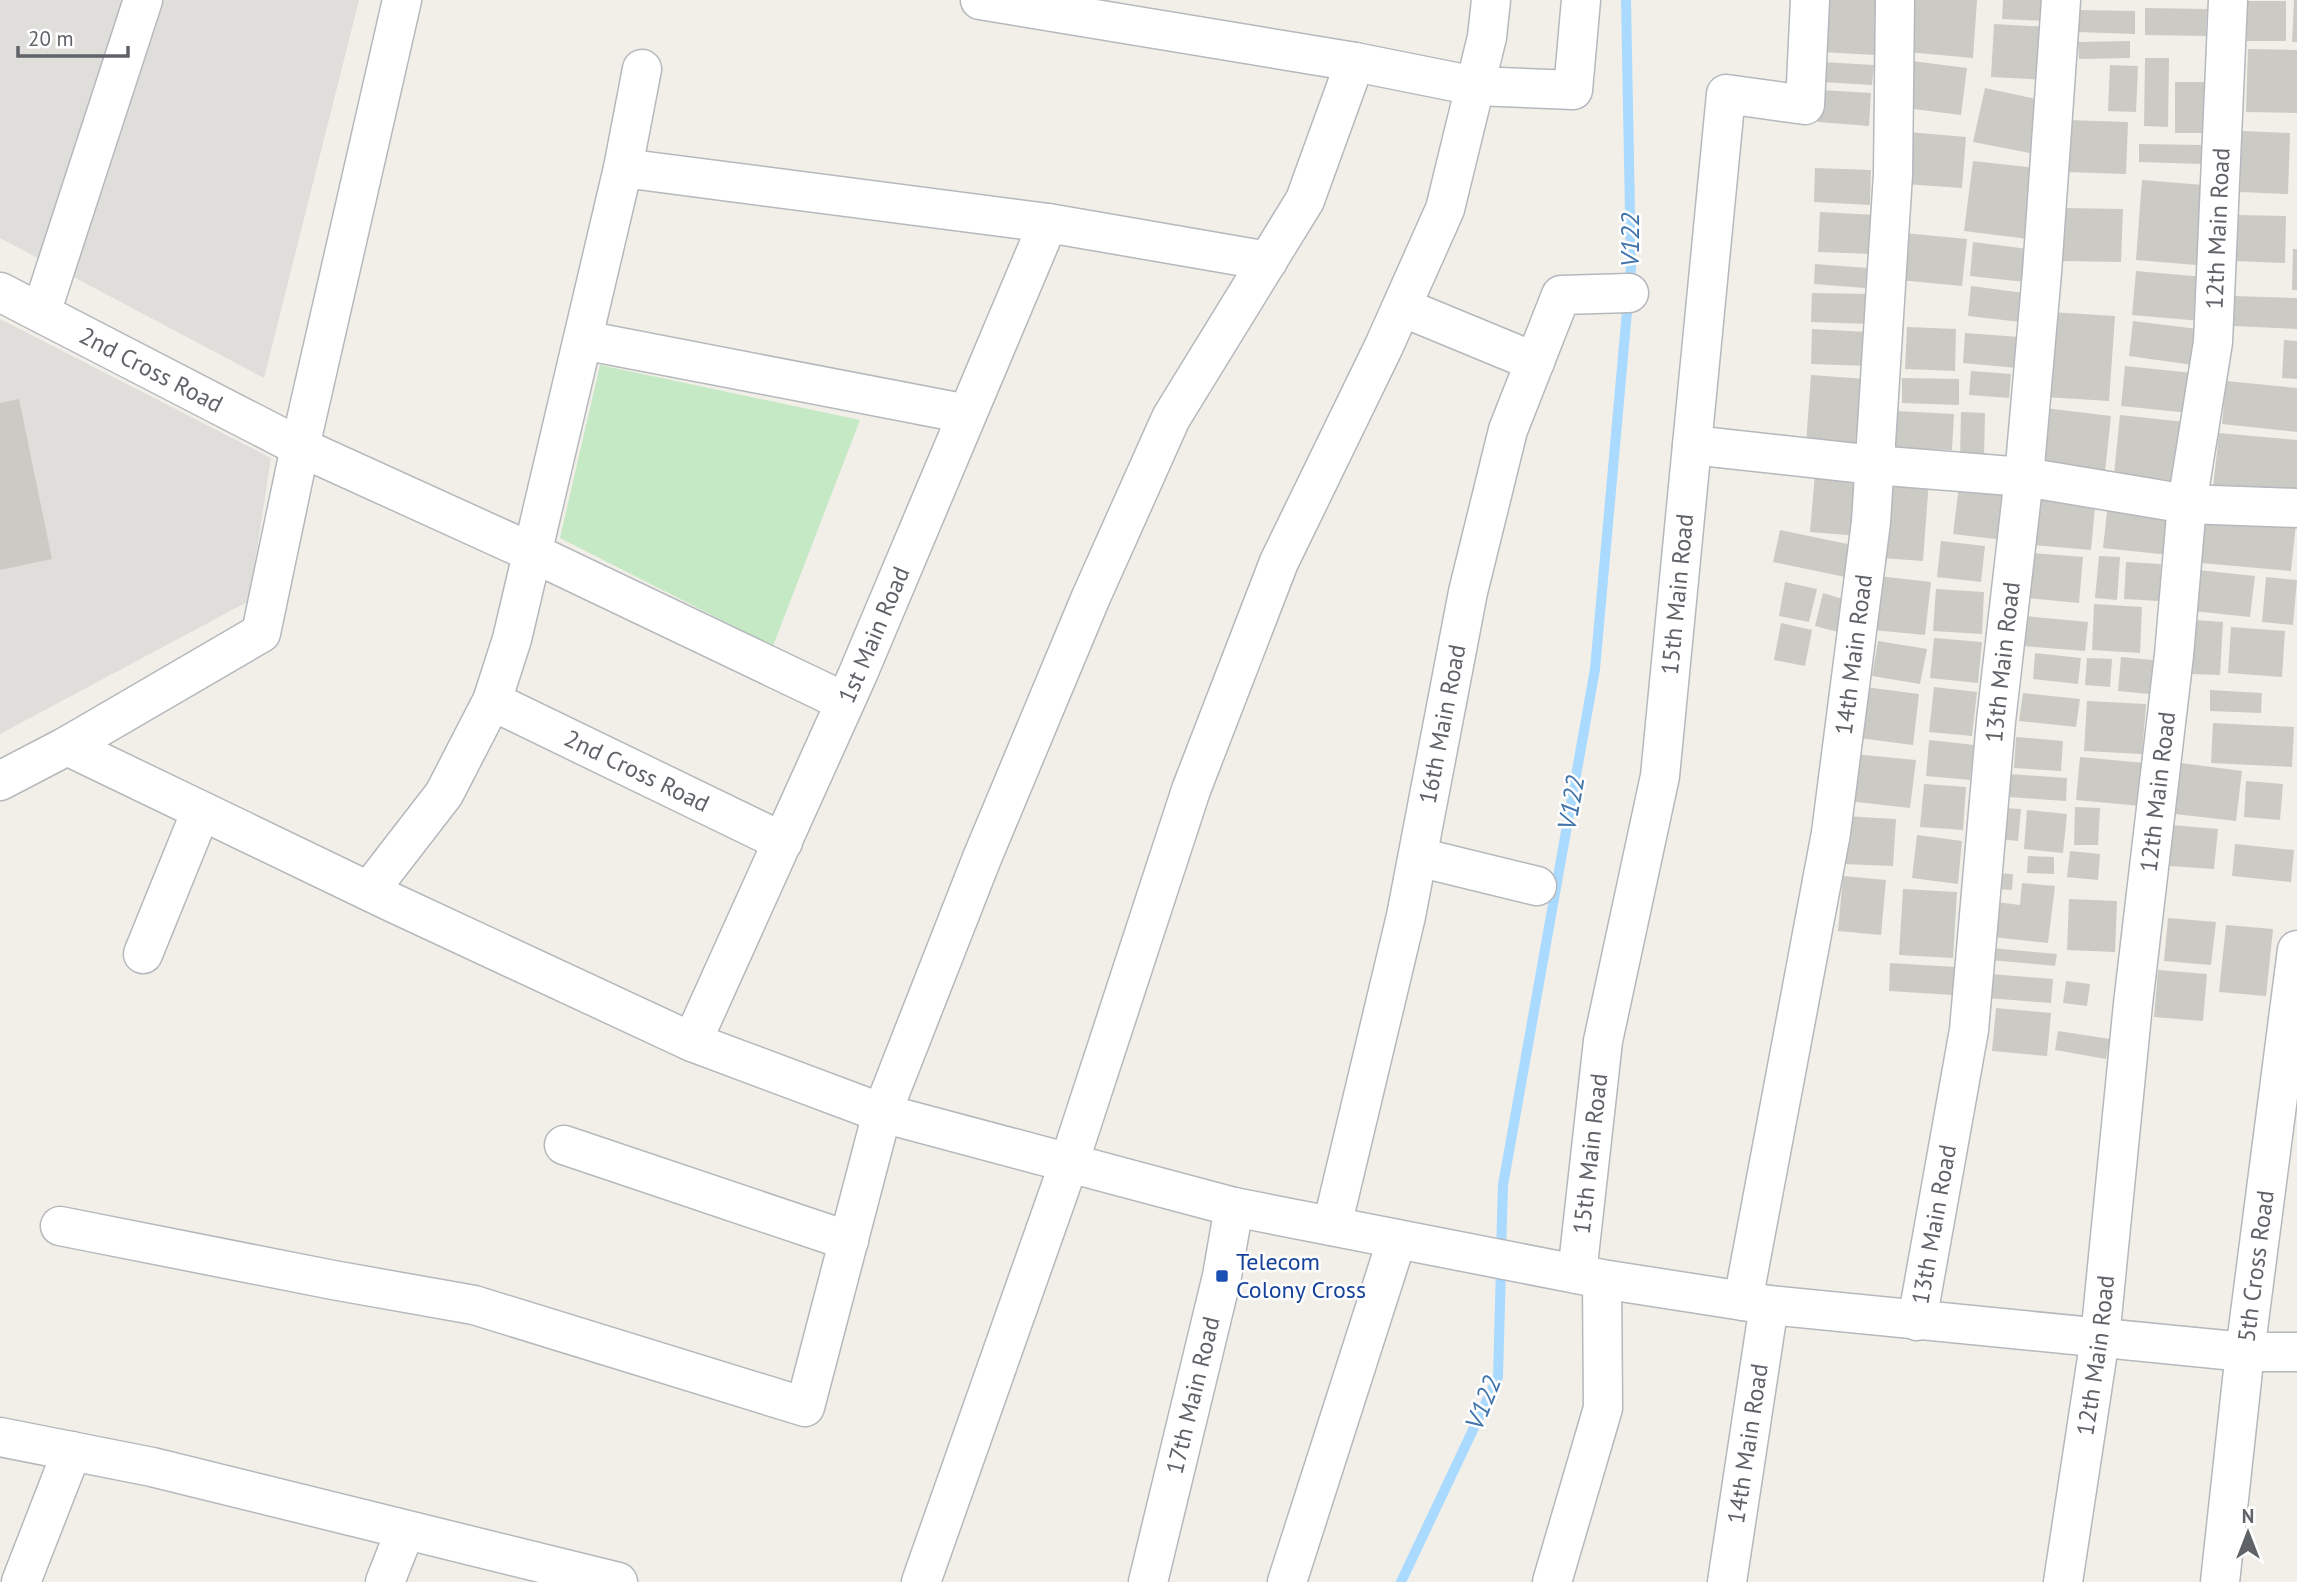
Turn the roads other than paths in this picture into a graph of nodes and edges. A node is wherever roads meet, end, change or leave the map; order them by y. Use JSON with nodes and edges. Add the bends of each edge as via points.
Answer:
{"nodes":[{"id":1,"x":143,"y":0,"type":"edge"},
{"id":2,"x":402,"y":0,"type":"edge"},
{"id":3,"x":1491,"y":0,"type":"edge"},
{"id":4,"x":1581,"y":0,"type":"edge"},
{"id":5,"x":1810,"y":0,"type":"edge"},
{"id":6,"x":1895,"y":0,"type":"edge"},
{"id":7,"x":2061,"y":0,"type":"edge"},
{"id":8,"x":2228,"y":0,"type":"edge"},
{"id":9,"x":992,"y":1,"type":"edge"},
{"id":10,"x":1355,"y":62,"type":"junction"},
{"id":11,"x":642,"y":69,"type":"dead end"},
{"id":12,"x":1475,"y":86,"type":"junction"},
{"id":13,"x":623,"y":169,"type":"junction"},
{"id":14,"x":1048,"y":223,"type":"junction"},
{"id":15,"x":1268,"y":261,"type":"junction"},
{"id":16,"x":0,"y":292,"type":"edge"},
{"id":17,"x":1629,"y":293,"type":"dead end"},
{"id":18,"x":1402,"y":307,"type":"junction"},
{"id":19,"x":41,"y":313,"type":"junction"},
{"id":20,"x":583,"y":340,"type":"junction"},
{"id":21,"x":1535,"y":362,"type":"junction"},
{"id":22,"x":967,"y":414,"type":"junction"},
{"id":23,"x":1692,"y":445,"type":"junction"},
{"id":24,"x":300,"y":447,"type":"junction"},
{"id":25,"x":1874,"y":465,"type":"junction"},
{"id":26,"x":2024,"y":477,"type":"junction"},
{"id":27,"x":2187,"y":504,"type":"junction"},
{"id":28,"x":2297,"y":508,"type":"edge"},
{"id":29,"x":533,"y":553,"type":"junction"},
{"id":30,"x":492,"y":701,"type":"junction"},
{"id":31,"x":845,"y":702,"type":"junction"},
{"id":32,"x":67,"y":746,"type":"junction"},
{"id":33,"x":0,"y":781,"type":"edge"},
{"id":34,"x":201,"y":811,"type":"junction"},
{"id":35,"x":783,"y":842,"type":"junction"},
{"id":36,"x":1418,"y":857,"type":"junction"},
{"id":37,"x":1536,"y":886,"type":"dead end"},
{"id":38,"x":369,"y":891,"type":"junction"},
{"id":39,"x":2297,"y":950,"type":"edge"},
{"id":40,"x":143,"y":954,"type":"dead end"},
{"id":41,"x":692,"y":1042,"type":"junction"},
{"id":42,"x":882,"y":1113,"type":"junction"},
{"id":43,"x":564,"y":1145,"type":"dead end"},
{"id":44,"x":1069,"y":1163,"type":"junction"},
{"id":45,"x":1234,"y":1207,"type":"junction"},
{"id":46,"x":60,"y":1226,"type":"dead end"},
{"id":47,"x":1332,"y":1226,"type":"junction"},
{"id":48,"x":1397,"y":1239,"type":"junction"},
{"id":49,"x":849,"y":1241,"type":"junction"},
{"id":50,"x":1590,"y":1276,"type":"junction"},
{"id":51,"x":1756,"y":1303,"type":"junction"},
{"id":52,"x":1917,"y":1321,"type":"junction"},
{"id":53,"x":2100,"y":1338,"type":"junction"},
{"id":54,"x":2245,"y":1352,"type":"junction"},
{"id":55,"x":2297,"y":1352,"type":"edge"},
{"id":56,"x":0,"y":1437,"type":"edge"},
{"id":57,"x":72,"y":1451,"type":"junction"},
{"id":58,"x":405,"y":1531,"type":"junction"},
{"id":59,"x":21,"y":1582,"type":"edge"},
{"id":60,"x":385,"y":1582,"type":"edge"},
{"id":61,"x":618,"y":1582,"type":"edge"},
{"id":62,"x":920,"y":1582,"type":"edge"},
{"id":63,"x":1147,"y":1582,"type":"edge"},
{"id":64,"x":1287,"y":1582,"type":"edge"},
{"id":65,"x":1552,"y":1582,"type":"edge"},
{"id":66,"x":1727,"y":1582,"type":"edge"},
{"id":67,"x":2063,"y":1582,"type":"edge"},
{"id":68,"x":2220,"y":1582,"type":"edge"}],
"edges":[{"from":1,"to":19,"type":"street"},
{"from":2,"to":24,"type":"street"},
{"from":3,"to":12,"type":"street"},
{"from":4,"to":12,"type":"street","via":[[1573,90]]},
{"from":5,"to":23,"type":"street","name":"15th Main Road","via":[[1805,105],[1726,94]]},
{"from":6,"to":25,"type":"street","name":"14th Main Road","via":[[1893,174]]},
{"from":7,"to":26,"type":"street","name":"13th Main Road"},
{"from":8,"to":27,"type":"street","name":"12th Main Road","via":[[2213,342]]},
{"from":9,"to":10,"type":"street"},
{"from":10,"to":12,"type":"street"},
{"from":10,"to":15,"type":"street","via":[[1305,200]]},
{"from":11,"to":13,"type":"street"},
{"from":12,"to":18,"type":"street","via":[[1445,209]]},
{"from":13,"to":14,"type":"street"},
{"from":13,"to":20,"type":"street"},
{"from":14,"to":15,"type":"street"},
{"from":14,"to":22,"type":"street","name":"1st Main Road"},
{"from":15,"to":42,"type":"street","via":[[1171,418],[982,858]]},
{"from":16,"to":19,"type":"street","name":"2nd Cross Road"},
{"from":17,"to":21,"type":"street","name":"16th Main Road","via":[[1561,295]]},
{"from":18,"to":21,"type":"street"},
{"from":18,"to":44,"type":"street","via":[[1274,574],[1191,790]]},
{"from":19,"to":24,"type":"street","name":"2nd Cross Road"},
{"from":20,"to":22,"type":"street"},
{"from":20,"to":29,"type":"street"},
{"from":21,"to":36,"type":"street","name":"16th Main Road","via":[[1508,430],[1468,592]]},
{"from":22,"to":31,"type":"street","name":"1st Main Road"},
{"from":23,"to":25,"type":"street"},
{"from":23,"to":50,"type":"street","name":"15th Main Road","via":[[1660,776],[1602,1041]]},
{"from":24,"to":29,"type":"street","name":"2nd Cross Road"},
{"from":24,"to":32,"type":"street","via":[[261,633]]},
{"from":25,"to":26,"type":"street"},
{"from":25,"to":51,"type":"street","name":"14th Main Road","via":[[1871,522],[1831,833]]},
{"from":26,"to":27,"type":"street"},
{"from":26,"to":52,"type":"street","name":"13th Main Road","via":[[1996,721],[1969,1030]]},
{"from":27,"to":28,"type":"street"},
{"from":27,"to":53,"type":"street","name":"12th Main Road"},
{"from":29,"to":30,"type":"street"},
{"from":29,"to":31,"type":"street","name":"2nd Cross Road"},
{"from":30,"to":35,"type":"street","name":"2nd Cross Road"},
{"from":30,"to":38,"type":"street","via":[[444,794]]},
{"from":31,"to":35,"type":"street","name":"1st Main Road"},
{"from":32,"to":33,"type":"street"},
{"from":32,"to":34,"type":"street"},
{"from":34,"to":38,"type":"street"},
{"from":34,"to":40,"type":"street"},
{"from":35,"to":41,"type":"street","name":"1st Main Road"},
{"from":36,"to":37,"type":"street"},
{"from":36,"to":47,"type":"street","name":"16th Main Road"},
{"from":38,"to":41,"type":"street"},
{"from":39,"to":54,"type":"street","name":"5th Cross Road"},
{"from":41,"to":42,"type":"street"},
{"from":42,"to":44,"type":"street"},
{"from":42,"to":49,"type":"street"},
{"from":43,"to":49,"type":"street"},
{"from":44,"to":45,"type":"street"},
{"from":44,"to":62,"type":"street"},
{"from":45,"to":47,"type":"street"},
{"from":45,"to":63,"type":"street","name":"17th Main Road","via":[[1222,1276]]},
{"from":46,"to":49,"type":"street","via":[[474,1305],[805,1407]]},
{"from":47,"to":48,"type":"street"},
{"from":48,"to":50,"type":"street"},
{"from":48,"to":64,"type":"street"},
{"from":50,"to":51,"type":"street"},
{"from":50,"to":65,"type":"street","name":"15th Main Road","via":[[1602,1408]]},
{"from":51,"to":52,"type":"street"},
{"from":51,"to":66,"type":"street","name":"14th Main Road"},
{"from":52,"to":53,"type":"street"},
{"from":53,"to":54,"type":"street"},
{"from":53,"to":67,"type":"street","name":"12th Main Road"},
{"from":54,"to":55,"type":"street"},
{"from":54,"to":68,"type":"street","name":"5th Cross Road"},
{"from":56,"to":57,"type":"street"},
{"from":57,"to":58,"type":"street"},
{"from":57,"to":59,"type":"street"},
{"from":58,"to":60,"type":"street"},
{"from":58,"to":61,"type":"street"}]}
